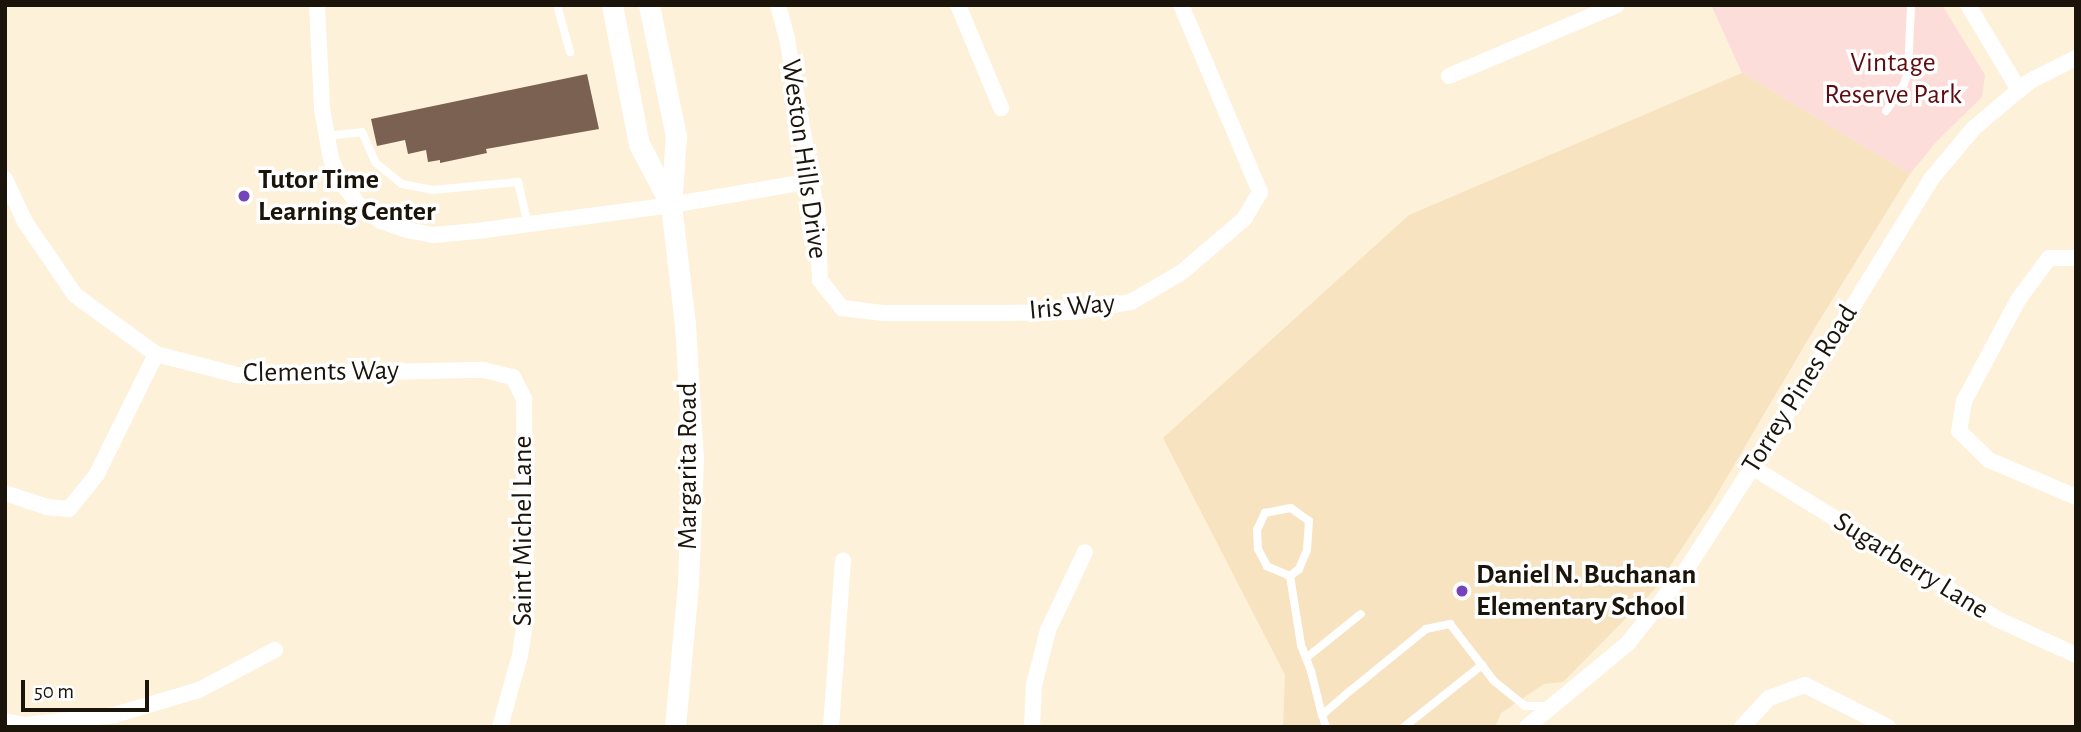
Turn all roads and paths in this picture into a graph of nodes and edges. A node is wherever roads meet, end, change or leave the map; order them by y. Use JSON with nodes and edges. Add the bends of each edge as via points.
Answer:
{"nodes":[{"id":1,"x":317,"y":5,"type":"edge"},
{"id":2,"x":557,"y":5,"type":"edge"},
{"id":3,"x":612,"y":5,"type":"edge"},
{"id":4,"x":641,"y":5,"type":"edge"},
{"id":5,"x":778,"y":5,"type":"edge"},
{"id":6,"x":958,"y":5,"type":"edge"},
{"id":7,"x":1181,"y":5,"type":"edge"},
{"id":8,"x":1616,"y":5,"type":"edge"},
{"id":9,"x":1911,"y":5,"type":"edge"},
{"id":10,"x":1968,"y":5,"type":"edge"},
{"id":11,"x":649,"y":6,"type":"edge"},
{"id":12,"x":570,"y":52,"type":"dead end"},
{"id":13,"x":2076,"y":58,"type":"edge"},
{"id":14,"x":1449,"y":76,"type":"dead end"},
{"id":15,"x":2019,"y":90,"type":"junction"},
{"id":16,"x":1001,"y":108,"type":"dead end"},
{"id":17,"x":1886,"y":111,"type":"dead end"},
{"id":18,"x":326,"y":136,"type":"junction"},
{"id":19,"x":5,"y":179,"type":"edge"},
{"id":20,"x":811,"y":181,"type":"junction"},
{"id":21,"x":671,"y":205,"type":"junction"},
{"id":22,"x":528,"y":224,"type":"junction"},
{"id":23,"x":2076,"y":258,"type":"edge"},
{"id":24,"x":842,"y":308,"type":"joint"},
{"id":25,"x":156,"y":354,"type":"junction"},
{"id":26,"x":513,"y":377,"type":"joint"},
{"id":27,"x":1752,"y":467,"type":"junction"},
{"id":28,"x":5,"y":493,"type":"edge"},
{"id":29,"x":2076,"y":497,"type":"edge"},
{"id":30,"x":1085,"y":552,"type":"dead end"},
{"id":31,"x":843,"y":560,"type":"dead end"},
{"id":32,"x":1290,"y":576,"type":"junction"},
{"id":33,"x":1361,"y":614,"type":"dead end"},
{"id":34,"x":275,"y":650,"type":"dead end"},
{"id":35,"x":2076,"y":655,"type":"edge"},
{"id":36,"x":1306,"y":658,"type":"junction"},
{"id":37,"x":1482,"y":665,"type":"junction"},
{"id":38,"x":1556,"y":706,"type":"junction"},
{"id":39,"x":1322,"y":716,"type":"junction"},
{"id":40,"x":5,"y":721,"type":"edge"},
{"id":41,"x":500,"y":727,"type":"edge"},
{"id":42,"x":675,"y":727,"type":"edge"},
{"id":43,"x":831,"y":727,"type":"edge"},
{"id":44,"x":1032,"y":727,"type":"edge"},
{"id":45,"x":1326,"y":727,"type":"edge"},
{"id":46,"x":1404,"y":727,"type":"edge"},
{"id":47,"x":1527,"y":727,"type":"edge"},
{"id":48,"x":1742,"y":727,"type":"edge"},
{"id":49,"x":1888,"y":727,"type":"edge"}],
"edges":[{"from":1,"to":18,"type":"street"},
{"from":2,"to":12,"type":"lane"},
{"from":3,"to":21,"type":"main road","name":"Margarita Road","via":[[639,144]]},
{"from":4,"to":11,"type":"main road"},
{"from":5,"to":20,"type":"street","name":"Weston Hills Drive"},
{"from":6,"to":16,"type":"street"},
{"from":7,"to":24,"type":"street","name":"Iris Way","via":[[1260,192],[1244,219],[1182,272],[1131,302],[1073,312],[883,313]]},
{"from":8,"to":14,"type":"street"},
{"from":9,"to":17,"type":"lane","via":[[1908,72]]},
{"from":10,"to":15,"type":"street"},
{"from":11,"to":21,"type":"main road","name":"Margarita Road","via":[[676,136]]},
{"from":13,"to":15,"type":"street","name":"Torrey Pines Road"},
{"from":15,"to":27,"type":"street","name":"Torrey Pines Road","via":[[1975,128],[1931,179]]},
{"from":18,"to":22,"type":"street","via":[[341,182],[360,206],[381,221],[433,235]]},
{"from":18,"to":22,"type":"lane","via":[[362,132],[376,163],[402,184],[432,190],[518,182]]},
{"from":19,"to":25,"type":"street","name":"Clements Way","via":[[25,222],[75,295]]},
{"from":20,"to":21,"type":"street"},
{"from":20,"to":24,"type":"street","name":"Weston Hills Drive","via":[[820,280]]},
{"from":21,"to":22,"type":"street"},
{"from":21,"to":42,"type":"main road","name":"Margarita Road","via":[[685,325],[692,458],[688,584]]},
{"from":23,"to":29,"type":"street","via":[[2049,258],[2018,300],[1964,401],[1959,431],[1989,460]]},
{"from":25,"to":26,"type":"street","name":"Clements Way","via":[[237,375],[484,370]]},
{"from":25,"to":28,"type":"street","via":[[97,474],[69,509]]},
{"from":26,"to":41,"type":"street","name":"Saint Michel Lane","via":[[524,399],[526,615]]},
{"from":27,"to":35,"type":"street","name":"Sugarberry Lane","via":[[1997,619]]},
{"from":27,"to":38,"type":"street","name":"Torrey Pines Road","via":[[1686,570],[1628,643]]},
{"from":30,"to":44,"type":"street","via":[[1048,630],[1034,685]]},
{"from":31,"to":43,"type":"street"},
{"from":32,"to":32,"type":"lane","via":[[1299,569],[1307,550],[1309,521],[1291,508],[1265,513],[1257,530],[1258,549],[1267,566]]},
{"from":32,"to":36,"type":"lane"},
{"from":33,"to":36,"type":"lane"},
{"from":34,"to":40,"type":"street","via":[[199,690],[114,715],[25,725]]},
{"from":36,"to":39,"type":"lane"},
{"from":37,"to":38,"type":"lane","via":[[1525,706]]},
{"from":37,"to":39,"type":"lane","via":[[1450,624],[1426,629]]},
{"from":37,"to":46,"type":"lane"},
{"from":38,"to":47,"type":"street","name":"Torrey Pines Road"},
{"from":39,"to":45,"type":"lane"},
{"from":48,"to":49,"type":"street","via":[[1769,698],[1805,685]]}]}
